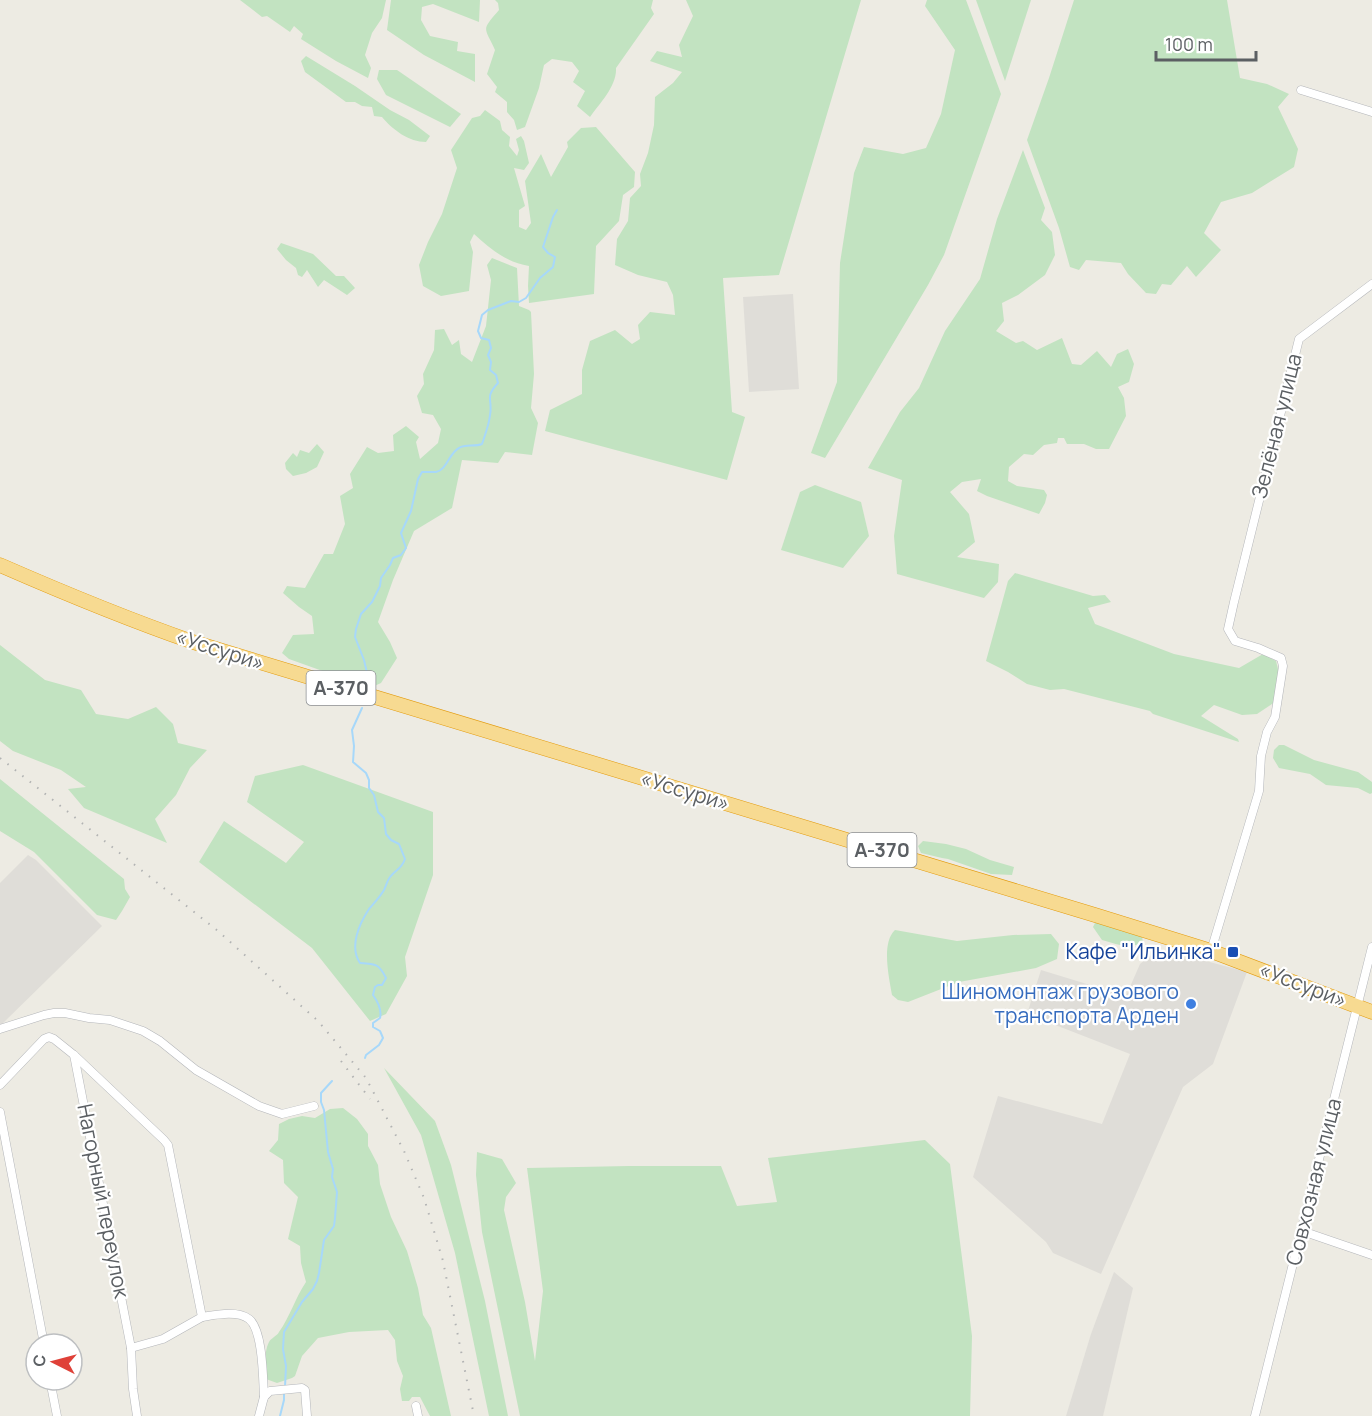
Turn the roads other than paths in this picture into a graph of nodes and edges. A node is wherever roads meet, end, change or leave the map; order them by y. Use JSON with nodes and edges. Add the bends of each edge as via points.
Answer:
{"nodes":[{"id":1,"x":1301,"y":90,"type":"dead end"},
{"id":2,"x":1372,"y":112,"type":"edge"},
{"id":3,"x":1372,"y":284,"type":"edge"},
{"id":4,"x":0,"y":565,"type":"edge"},
{"id":5,"x":1372,"y":947,"type":"edge"},
{"id":6,"x":1211,"y":951,"type":"junction"},
{"id":7,"x":1357,"y":1006,"type":"junction"},
{"id":8,"x":1372,"y":1012,"type":"edge"},
{"id":9,"x":0,"y":1029,"type":"edge"},
{"id":10,"x":74,"y":1054,"type":"junction"},
{"id":11,"x":0,"y":1085,"type":"edge"},
{"id":12,"x":314,"y":1106,"type":"dead end"},
{"id":13,"x":0,"y":1112,"type":"edge"},
{"id":14,"x":1302,"y":1231,"type":"junction"},
{"id":15,"x":1372,"y":1255,"type":"edge"},
{"id":16,"x":202,"y":1317,"type":"junction"},
{"id":17,"x":42,"y":1332,"type":"edge"},
{"id":18,"x":131,"y":1348,"type":"junction"},
{"id":19,"x":52,"y":1392,"type":"edge"},
{"id":20,"x":264,"y":1397,"type":"junction"},
{"id":21,"x":416,"y":1406,"type":"dead end"},
{"id":22,"x":57,"y":1416,"type":"edge"},
{"id":23,"x":138,"y":1416,"type":"edge"},
{"id":24,"x":259,"y":1416,"type":"edge"},
{"id":25,"x":307,"y":1416,"type":"edge"},
{"id":26,"x":418,"y":1416,"type":"edge"},
{"id":27,"x":1255,"y":1416,"type":"edge"}],
"edges":[{"from":1,"to":2,"type":"street"},
{"from":3,"to":6,"type":"street","name":"Зелёная улица","via":[[1299,339],[1234,602],[1228,629],[1235,641],[1281,658],[1283,666],[1275,717],[1261,756],[1259,791]]},
{"from":4,"to":6,"type":"highway","name":"«Уссури»","number":"А-370","via":[[64,594],[193,642]]},
{"from":5,"to":7,"type":"street","name":"Совхозная улица"},
{"from":6,"to":7,"type":"highway","name":"«Уссури»","number":"А-370"},
{"from":7,"to":8,"type":"highway","name":"«Уссури»","number":"А-370"},
{"from":7,"to":14,"type":"street","name":"Совхозная улица"},
{"from":9,"to":12,"type":"street","via":[[54,1013],[110,1020],[143,1031],[196,1070],[259,1107],[282,1114]]},
{"from":10,"to":11,"type":"street","name":"Нагорный переулок","via":[[48,1037]]},
{"from":10,"to":16,"type":"street","name":"Нагорный переулок","via":[[168,1145]]},
{"from":10,"to":18,"type":"street","name":"Нагорный переулок"},
{"from":13,"to":17,"type":"street"},
{"from":14,"to":15,"type":"street"},
{"from":14,"to":27,"type":"street","name":"Совхозная улица"},
{"from":16,"to":18,"type":"street","via":[[163,1339]]},
{"from":16,"to":20,"type":"street","via":[[237,1315],[249,1320],[258,1334]]},
{"from":18,"to":23,"type":"street","name":"Нагорный переулок"},
{"from":19,"to":22,"type":"street"},
{"from":20,"to":24,"type":"street"},
{"from":20,"to":25,"type":"street","via":[[270,1390],[302,1388]]},
{"from":21,"to":26,"type":"street"}]}
